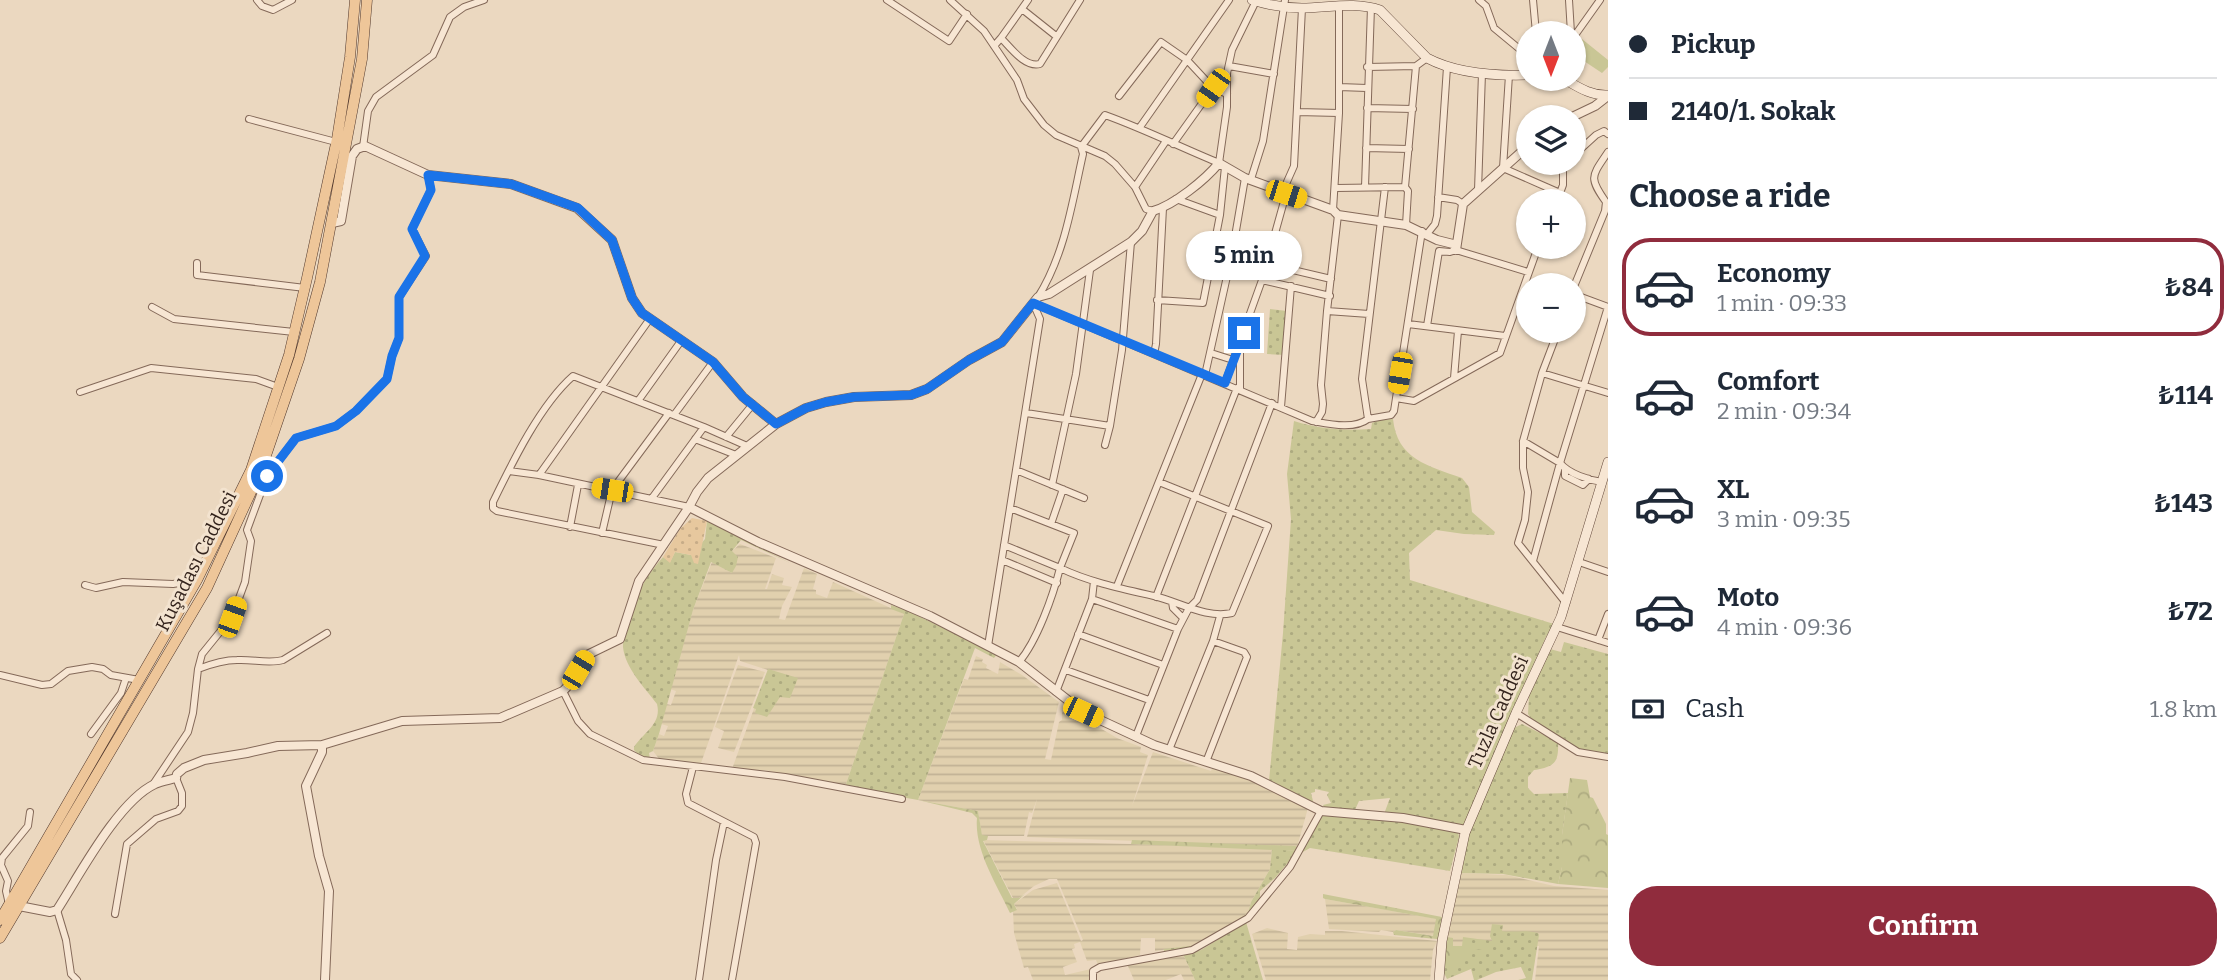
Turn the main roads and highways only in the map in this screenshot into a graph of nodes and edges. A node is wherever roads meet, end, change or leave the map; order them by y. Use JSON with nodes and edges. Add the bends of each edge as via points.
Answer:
{"nodes":[{"id":1,"x":355,"y":0,"type":"edge"},
{"id":2,"x":367,"y":0,"type":"edge"},
{"id":3,"x":1254,"y":1,"type":"edge"},
{"id":4,"x":1284,"y":3,"type":"edge"},
{"id":5,"x":1516,"y":75,"type":"edge"},
{"id":6,"x":1585,"y":91,"type":"edge"},
{"id":7,"x":1608,"y":96,"type":"edge"},
{"id":8,"x":1608,"y":462,"type":"edge"},
{"id":9,"x":14,"y":905,"type":"junction"},
{"id":10,"x":0,"y":920,"type":"edge"},
{"id":11,"x":0,"y":937,"type":"edge"},
{"id":12,"x":1439,"y":980,"type":"edge"}],
"edges":[{"from":1,"to":9,"type":"main road","name":"Kuşadası Caddesi","via":[[336,142],[304,288],[251,470],[197,580]]},
{"from":2,"to":9,"type":"main road","name":"Kuşadası Caddesi","via":[[362,59],[320,282],[261,470],[207,588]]},
{"from":3,"to":4,"type":"main road","via":[[1269,6]]},
{"from":4,"to":5,"type":"main road","via":[[1302,8],[1371,7],[1380,10],[1427,58],[1482,74]]},
{"from":6,"to":7,"type":"main road"},
{"from":8,"to":12,"type":"main road","name":"Tuzla Caddesi","via":[[1557,627],[1466,830],[1442,941]]},
{"from":9,"to":10,"type":"main road","name":"Kuşadası Caddesi"},
{"from":9,"to":11,"type":"main road","name":"Kuşadası Caddesi"}]}
